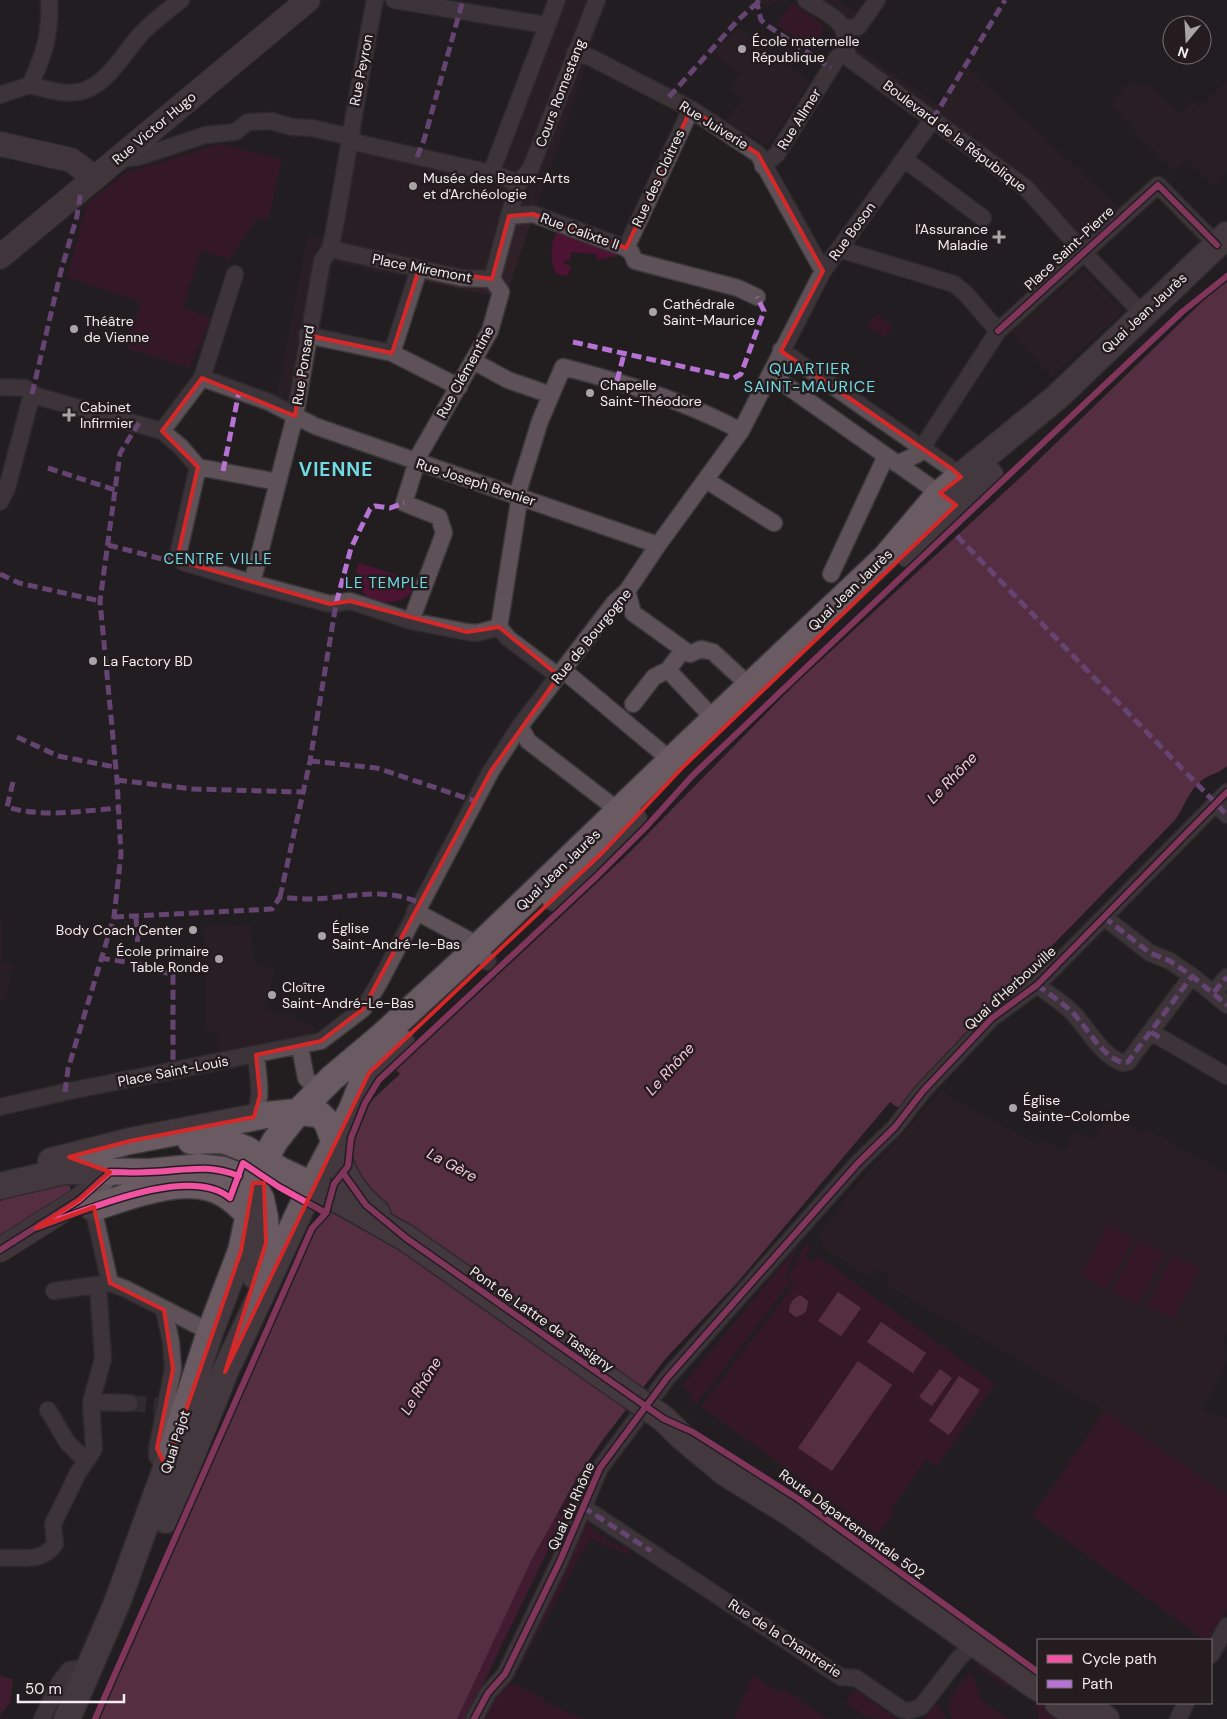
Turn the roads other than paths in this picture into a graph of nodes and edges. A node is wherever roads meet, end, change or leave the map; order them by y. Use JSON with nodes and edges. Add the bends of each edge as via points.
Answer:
{"nodes":[{"id":1,"x":49,"y":0,"type":"edge"},
{"id":2,"x":181,"y":0,"type":"edge"},
{"id":3,"x":308,"y":0,"type":"edge"},
{"id":4,"x":375,"y":0,"type":"edge"},
{"id":5,"x":394,"y":0,"type":"edge"},
{"id":6,"x":557,"y":0,"type":"edge"},
{"id":7,"x":597,"y":0,"type":"edge"},
{"id":8,"x":806,"y":0,"type":"edge"},
{"id":9,"x":877,"y":0,"type":"edge"},
{"id":10,"x":546,"y":24,"type":"junction"},
{"id":11,"x":844,"y":28,"type":"junction"},
{"id":12,"x":846,"y":51,"type":"junction"},
{"id":13,"x":575,"y":53,"type":"junction"},
{"id":14,"x":30,"y":85,"type":"junction"},
{"id":15,"x":0,"y":95,"type":"edge"},
{"id":16,"x":691,"y":109,"type":"junction"},
{"id":17,"x":933,"y":119,"type":"junction"},
{"id":18,"x":351,"y":140,"type":"junction"},
{"id":19,"x":0,"y":144,"type":"edge"},
{"id":20,"x":118,"y":159,"type":"junction"},
{"id":21,"x":904,"y":159,"type":"junction"},
{"id":22,"x":763,"y":166,"type":"junction"},
{"id":23,"x":491,"y":174,"type":"junction"},
{"id":24,"x":95,"y":178,"type":"junction"},
{"id":25,"x":518,"y":183,"type":"junction"},
{"id":26,"x":509,"y":216,"type":"junction"},
{"id":27,"x":982,"y":218,"type":"dead end"},
{"id":28,"x":1224,"y":246,"type":"edge"},
{"id":29,"x":626,"y":248,"type":"junction"},
{"id":30,"x":839,"y":248,"type":"junction"},
{"id":31,"x":330,"y":249,"type":"junction"},
{"id":32,"x":1084,"y":254,"type":"junction"},
{"id":33,"x":0,"y":257,"type":"edge"},
{"id":34,"x":420,"y":268,"type":"junction"},
{"id":35,"x":823,"y":271,"type":"junction"},
{"id":36,"x":236,"y":274,"type":"dead end"},
{"id":37,"x":492,"y":279,"type":"junction"},
{"id":38,"x":757,"y":297,"type":"dead end"},
{"id":39,"x":1143,"y":314,"type":"junction"},
{"id":40,"x":998,"y":331,"type":"junction"},
{"id":41,"x":308,"y":335,"type":"junction"},
{"id":42,"x":781,"y":350,"type":"junction"},
{"id":43,"x":392,"y":354,"type":"junction"},
{"id":44,"x":473,"y":361,"type":"junction"},
{"id":45,"x":770,"y":374,"type":"junction"},
{"id":46,"x":202,"y":378,"type":"junction"},
{"id":47,"x":0,"y":387,"type":"edge"},
{"id":48,"x":459,"y":387,"type":"junction"},
{"id":49,"x":32,"y":394,"type":"junction"},
{"id":50,"x":551,"y":395,"type":"junction"},
{"id":51,"x":296,"y":416,"type":"junction"},
{"id":52,"x":162,"y":431,"type":"junction"},
{"id":53,"x":741,"y":431,"type":"junction"},
{"id":54,"x":922,"y":449,"type":"junction"},
{"id":55,"x":892,"y":460,"type":"junction"},
{"id":56,"x":416,"y":462,"type":"junction"},
{"id":57,"x":198,"y":467,"type":"junction"},
{"id":58,"x":706,"y":480,"type":"junction"},
{"id":59,"x":278,"y":482,"type":"junction"},
{"id":60,"x":958,"y":491,"type":"junction"},
{"id":61,"x":520,"y":496,"type":"junction"},
{"id":62,"x":0,"y":502,"type":"edge"},
{"id":63,"x":774,"y":523,"type":"dead end"},
{"id":64,"x":658,"y":545,"type":"junction"},
{"id":65,"x":831,"y":574,"type":"dead end"},
{"id":66,"x":252,"y":583,"type":"junction"},
{"id":67,"x":627,"y":591,"type":"junction"},
{"id":68,"x":411,"y":621,"type":"junction"},
{"id":69,"x":499,"y":627,"type":"junction"},
{"id":70,"x":686,"y":652,"type":"junction"},
{"id":71,"x":668,"y":670,"type":"junction"},
{"id":72,"x":560,"y":673,"type":"junction"},
{"id":73,"x":740,"y":677,"type":"dead end"},
{"id":74,"x":633,"y":704,"type":"dead end"},
{"id":75,"x":714,"y":719,"type":"junction"},
{"id":76,"x":520,"y":726,"type":"junction"},
{"id":77,"x":670,"y":762,"type":"junction"},
{"id":78,"x":1227,"y":792,"type":"edge"},
{"id":79,"x":619,"y":811,"type":"junction"},
{"id":80,"x":418,"y":908,"type":"junction"},
{"id":81,"x":1104,"y":917,"type":"junction"},
{"id":82,"x":482,"y":955,"type":"junction"},
{"id":83,"x":1192,"y":976,"type":"junction"},
{"id":84,"x":1227,"y":977,"type":"edge"},
{"id":85,"x":1037,"y":985,"type":"junction"},
{"id":86,"x":1214,"y":992,"type":"junction"},
{"id":87,"x":1227,"y":1005,"type":"edge"},
{"id":88,"x":1151,"y":1032,"type":"junction"},
{"id":89,"x":300,"y":1046,"type":"junction"},
{"id":90,"x":256,"y":1055,"type":"junction"},
{"id":91,"x":1227,"y":1076,"type":"edge"},
{"id":92,"x":319,"y":1092,"type":"junction"},
{"id":93,"x":0,"y":1107,"type":"edge"},
{"id":94,"x":298,"y":1112,"type":"junction"},
{"id":95,"x":254,"y":1118,"type":"junction"},
{"id":96,"x":223,"y":1140,"type":"junction"},
{"id":97,"x":130,"y":1141,"type":"junction"},
{"id":98,"x":336,"y":1152,"type":"junction"},
{"id":99,"x":69,"y":1157,"type":"junction"},
{"id":100,"x":264,"y":1159,"type":"junction"},
{"id":101,"x":110,"y":1172,"type":"junction"},
{"id":102,"x":0,"y":1181,"type":"edge"},
{"id":103,"x":0,"y":1186,"type":"edge"},
{"id":104,"x":255,"y":1188,"type":"junction"},
{"id":105,"x":319,"y":1189,"type":"junction"},
{"id":106,"x":142,"y":1192,"type":"junction"},
{"id":107,"x":93,"y":1208,"type":"junction"},
{"id":108,"x":248,"y":1214,"type":"junction"},
{"id":109,"x":36,"y":1228,"type":"junction"},
{"id":110,"x":798,"y":1231,"type":"joint"},
{"id":111,"x":406,"y":1238,"type":"junction"},
{"id":112,"x":0,"y":1250,"type":"edge"},
{"id":113,"x":104,"y":1284,"type":"junction"},
{"id":114,"x":54,"y":1291,"type":"dead end"},
{"id":115,"x":164,"y":1310,"type":"junction"},
{"id":116,"x":210,"y":1332,"type":"junction"},
{"id":117,"x":225,"y":1372,"type":"junction"},
{"id":118,"x":91,"y":1402,"type":"junction"},
{"id":119,"x":130,"y":1403,"type":"tunnel mouth"},
{"id":120,"x":48,"y":1410,"type":"dead end"},
{"id":121,"x":664,"y":1419,"type":"junction"},
{"id":122,"x":86,"y":1461,"type":"junction"},
{"id":123,"x":166,"y":1468,"type":"junction"},
{"id":124,"x":583,"y":1507,"type":"junction"},
{"id":125,"x":0,"y":1558,"type":"edge"},
{"id":126,"x":1227,"y":1626,"type":"edge"},
{"id":127,"x":975,"y":1643,"type":"junction"},
{"id":128,"x":1212,"y":1653,"type":"edge"},
{"id":129,"x":1037,"y":1671,"type":"edge"},
{"id":130,"x":88,"y":1673,"type":"junction"},
{"id":131,"x":1037,"y":1687,"type":"edge"},
{"id":132,"x":1059,"y":1704,"type":"edge"},
{"id":133,"x":1067,"y":1704,"type":"edge"},
{"id":134,"x":1084,"y":1704,"type":"edge"},
{"id":135,"x":1186,"y":1704,"type":"edge"},
{"id":136,"x":42,"y":1719,"type":"edge"},
{"id":137,"x":68,"y":1719,"type":"edge"},
{"id":138,"x":82,"y":1719,"type":"edge"},
{"id":139,"x":474,"y":1719,"type":"edge"},
{"id":140,"x":1081,"y":1719,"type":"edge"},
{"id":141,"x":1093,"y":1719,"type":"edge"},
{"id":142,"x":1106,"y":1719,"type":"edge"},
{"id":143,"x":1178,"y":1719,"type":"edge"}],
"edges":[{"from":1,"to":14,"type":"street","via":[[49,32]]},
{"from":2,"to":14,"type":"street","via":[[142,34],[89,89],[63,93]]},
{"from":3,"to":20,"type":"main road","name":"Rue Victor Hugo"},
{"from":4,"to":18,"type":"street","name":"Rue Peyron","via":[[354,107]]},
{"from":5,"to":10,"type":"street"},
{"from":6,"to":10,"type":"street"},
{"from":7,"to":13,"type":"street","name":"Cours Romestang"},
{"from":8,"to":11,"type":"street"},
{"from":9,"to":11,"type":"street","via":[[858,28]]},
{"from":10,"to":23,"type":"street"},
{"from":11,"to":12,"type":"street"},
{"from":12,"to":17,"type":"street","name":"Boulevard de la République","via":[[850,59]]},
{"from":12,"to":22,"type":"street","name":"Rue Allmer","via":[[837,58],[777,154]]},
{"from":13,"to":16,"type":"street","name":"Rue Juiverie","via":[[590,57]]},
{"from":13,"to":25,"type":"street","name":"Cours Romestang","via":[[530,170]]},
{"from":14,"to":15,"type":"street"},
{"from":16,"to":22,"type":"street","name":"Rue Juiverie","via":[[750,147],[758,154]]},
{"from":16,"to":29,"type":"street","name":"Rue des Cloitres"},
{"from":17,"to":21,"type":"street","name":"Rue Boson"},
{"from":17,"to":32,"type":"street","name":"Boulevard de la République","via":[[1026,188]]},
{"from":18,"to":20,"type":"street","via":[[312,128],[271,121],[248,122],[235,132],[205,135],[139,157]]},
{"from":18,"to":23,"type":"street"},
{"from":18,"to":31,"type":"street"},
{"from":19,"to":24,"type":"main road","via":[[71,160]]},
{"from":20,"to":24,"type":"main road","name":"Rue Victor Hugo"},
{"from":21,"to":27,"type":"street"},
{"from":21,"to":30,"type":"street","name":"Rue Boson"},
{"from":22,"to":35,"type":"street","name":"Rue Juiverie"},
{"from":23,"to":25,"type":"street"},
{"from":24,"to":33,"type":"main road","name":"Rue Victor Hugo"},
{"from":25,"to":26,"type":"street","name":"Place Miremont"},
{"from":26,"to":29,"type":"street","name":"Rue Calixte II","via":[[533,214]]},
{"from":26,"to":37,"type":"street","name":"Place Miremont"},
{"from":28,"to":32,"type":"street","name":"Place Saint-Pierre","via":[[1158,185]]},
{"from":28,"to":39,"type":"main road","name":"Quai Jean Jaurès"},
{"from":28,"to":60,"type":"main road","name":"Quai Jean Jaurès","via":[[1184,295]]},
{"from":29,"to":38,"type":"street","name":"Rue Calixte II","via":[[634,261],[738,288]]},
{"from":30,"to":35,"type":"street","name":"Rue Boson"},
{"from":30,"to":40,"type":"street","via":[[954,284]]},
{"from":31,"to":34,"type":"street","name":"Place Miremont"},
{"from":31,"to":41,"type":"street","name":"Rue Ponsard","via":[[322,260]]},
{"from":32,"to":39,"type":"street","name":"Boulevard de la République"},
{"from":32,"to":40,"type":"street","name":"Place Saint-Pierre"},
{"from":34,"to":37,"type":"street","name":"Place Miremont","via":[[462,278]]},
{"from":34,"to":43,"type":"street"},
{"from":35,"to":42,"type":"street","name":"Rue Boson"},
{"from":36,"to":46,"type":"street"},
{"from":37,"to":44,"type":"street","name":"Rue Clémentine","via":[[501,292],[499,301],[490,331]]},
{"from":39,"to":60,"type":"main road","name":"Quai Jean Jaurès"},
{"from":40,"to":54,"type":"street","name":"Place Saint-Pierre"},
{"from":41,"to":43,"type":"street"},
{"from":41,"to":51,"type":"street","name":"Rue Ponsard"},
{"from":42,"to":45,"type":"street","name":"Rue Boson"},
{"from":42,"to":54,"type":"street"},
{"from":43,"to":48,"type":"street"},
{"from":44,"to":48,"type":"street","name":"Rue Clémentine"},
{"from":44,"to":50,"type":"street","via":[[508,380]]},
{"from":45,"to":53,"type":"street","name":"Rue de Bourgogne"},
{"from":45,"to":55,"type":"street"},
{"from":46,"to":51,"type":"street","name":"Rue Joseph Brenier","via":[[269,402]]},
{"from":46,"to":52,"type":"street"},
{"from":47,"to":49,"type":"street","via":[[25,388]]},
{"from":48,"to":56,"type":"street","name":"Rue Clémentine"},
{"from":49,"to":52,"type":"street"},
{"from":49,"to":62,"type":"street","via":[[7,488]]},
{"from":50,"to":53,"type":"street","via":[[563,367],[655,393]]},
{"from":50,"to":61,"type":"street","via":[[540,420],[519,489]]},
{"from":51,"to":56,"type":"street","name":"Rue Joseph Brenier","via":[[315,426]]},
{"from":51,"to":59,"type":"street","name":"Rue Ponsard"},
{"from":52,"to":57,"type":"street"},
{"from":53,"to":58,"type":"street","name":"Rue de Bourgogne"},
{"from":54,"to":55,"type":"street","via":[[918,454]]},
{"from":54,"to":60,"type":"street"},
{"from":55,"to":60,"type":"street"},
{"from":55,"to":65,"type":"street"},
{"from":56,"to":61,"type":"street","name":"Rue Joseph Brenier"},
{"from":56,"to":68,"type":"street","name":"Rue Clémentine","via":[[404,503],[439,516],[444,533]]},
{"from":57,"to":59,"type":"street"},
{"from":57,"to":66,"type":"street","via":[[178,556],[183,562]]},
{"from":58,"to":63,"type":"street"},
{"from":58,"to":64,"type":"street","name":"Rue de Bourgogne"},
{"from":59,"to":66,"type":"street","name":"Rue Ponsard"},
{"from":60,"to":75,"type":"main road","name":"Quai Jean Jaurès"},
{"from":60,"to":82,"type":"main road","name":"Quai Jean Jaurès","via":[[902,561],[683,767],[604,852]]},
{"from":61,"to":64,"type":"street","name":"Rue Joseph Brenier"},
{"from":61,"to":69,"type":"street"},
{"from":64,"to":67,"type":"street","name":"Rue de Bourgogne"},
{"from":66,"to":68,"type":"street","via":[[336,604],[350,601]]},
{"from":67,"to":70,"type":"street","via":[[633,613]]},
{"from":67,"to":72,"type":"street","name":"Rue de Bourgogne"},
{"from":68,"to":69,"type":"street","via":[[477,633]]},
{"from":69,"to":72,"type":"street","via":[[508,638]]},
{"from":70,"to":71,"type":"street"},
{"from":70,"to":73,"type":"street","via":[[701,649],[713,652]]},
{"from":71,"to":74,"type":"street","via":[[654,677]]},
{"from":71,"to":75,"type":"street"},
{"from":72,"to":76,"type":"street","name":"Rue de Bourgogne"},
{"from":72,"to":77,"type":"street","via":[[658,749]]},
{"from":75,"to":77,"type":"main road","name":"Quai Jean Jaurès"},
{"from":76,"to":79,"type":"street","via":[[528,741]]},
{"from":76,"to":80,"type":"street","name":"Rue de Bourgogne","via":[[491,771]]},
{"from":77,"to":79,"type":"main road","name":"Quai Jean Jaurès"},
{"from":78,"to":81,"type":"street","name":"Quai d'Herbouville"},
{"from":79,"to":82,"type":"main road","name":"Quai Jean Jaurès"},
{"from":80,"to":82,"type":"street","via":[[467,939]]},
{"from":80,"to":89,"type":"street","name":"Rue de Bourgogne","via":[[364,1009],[321,1041]]},
{"from":81,"to":83,"type":"street","via":[[1150,953],[1170,961]]},
{"from":81,"to":85,"type":"street","name":"Quai d'Herbouville"},
{"from":82,"to":92,"type":"main road","name":"Quai Jean Jaurès"},
{"from":82,"to":98,"type":"main road","name":"Quai Jean Jaurès","via":[[369,1072]]},
{"from":83,"to":86,"type":"street"},
{"from":83,"to":88,"type":"street"},
{"from":84,"to":86,"type":"street"},
{"from":85,"to":88,"type":"street","via":[[1073,1013],[1114,1060],[1128,1062]]},
{"from":85,"to":110,"type":"street","name":"Quai d'Herbouville","via":[[992,1018]]},
{"from":86,"to":87,"type":"street"},
{"from":88,"to":91,"type":"street"},
{"from":89,"to":90,"type":"street","name":"Place Saint-Louis"},
{"from":89,"to":92,"type":"street","via":[[306,1078]]},
{"from":90,"to":93,"type":"street","name":"Place Saint-Louis"},
{"from":90,"to":95,"type":"street","via":[[260,1095]]},
{"from":92,"to":94,"type":"main road","name":"Quai Jean Jaurès"},
{"from":92,"to":98,"type":"main road","via":[[329,1103]]},
{"from":94,"to":95,"type":"main road"},
{"from":94,"to":98,"type":"main road","via":[[319,1114],[326,1122]]},
{"from":94,"to":100,"type":"main road","name":"Quai Jean Jaurès"},
{"from":95,"to":96,"type":"street"},
{"from":95,"to":97,"type":"main road"},
{"from":96,"to":100,"type":"main road"},
{"from":96,"to":101,"type":"main road","via":[[178,1141],[148,1149]]},
{"from":97,"to":99,"type":"main road"},
{"from":97,"to":101,"type":"main road"},
{"from":98,"to":105,"type":"main road","name":"Quai Jean Jaurès"},
{"from":98,"to":111,"type":"main road","via":[[347,1181],[366,1205]]},
{"from":99,"to":101,"type":"main road"},
{"from":99,"to":102,"type":"main road","via":[[28,1167]]},
{"from":100,"to":104,"type":"main road","name":"Quai Pajot"},
{"from":100,"to":105,"type":"main road"},
{"from":101,"to":103,"type":"main road","via":[[64,1171]]},
{"from":101,"to":104,"type":"main road","via":[[199,1167],[223,1170]]},
{"from":101,"to":106,"type":"main road"},
{"from":101,"to":107,"type":"main road"},
{"from":101,"to":109,"type":"main road","via":[[79,1200]]},
{"from":104,"to":108,"type":"main road","name":"Quai Pajot"},
{"from":104,"to":117,"type":"main road","via":[[265,1218],[266,1243]]},
{"from":105,"to":111,"type":"main road"},
{"from":105,"to":117,"type":"main road","name":"Quai Pajot"},
{"from":106,"to":107,"type":"main road"},
{"from":106,"to":108,"type":"main road","via":[[186,1185],[206,1186],[225,1194]]},
{"from":107,"to":109,"type":"main road"},
{"from":107,"to":113,"type":"street"},
{"from":108,"to":116,"type":"main road","name":"Quai Pajot","via":[[241,1251]]},
{"from":109,"to":112,"type":"main road"},
{"from":110,"to":124,"type":"street","name":"Quai du Rhône","via":[[667,1378],[607,1457]]},
{"from":111,"to":121,"type":"main road","name":"Pont de Lattre de Tassigny","bridge":true},
{"from":113,"to":114,"type":"street"},
{"from":113,"to":115,"type":"street","via":[[139,1296]]},
{"from":113,"to":118,"type":"street","via":[[103,1358]]},
{"from":115,"to":116,"type":"street"},
{"from":115,"to":123,"type":"street","via":[[171,1342],[172,1370],[162,1406],[156,1448],[157,1456]]},
{"from":116,"to":123,"type":"main road","name":"Quai Pajot"},
{"from":117,"to":138,"type":"main road","name":"Quai Pajot"},
{"from":118,"to":119,"type":"street"},
{"from":118,"to":122,"type":"street","via":[[95,1442]]},
{"from":120,"to":122,"type":"street","via":[[67,1442]]},
{"from":121,"to":127,"type":"main road","name":"Route Départementale 502","via":[[724,1472],[790,1513]]},
{"from":121,"to":129,"type":"main road","name":"Route Départementale 502","via":[[693,1432],[800,1500]]},
{"from":122,"to":125,"type":"street","via":[[53,1524],[55,1544],[50,1552],[41,1558]]},
{"from":123,"to":130,"type":"main road","name":"Quai Pajot"},
{"from":124,"to":127,"type":"street","name":"Rue de la Chantrerie","via":[[841,1677],[856,1678],[894,1705],[909,1711],[921,1707],[959,1658]]},
{"from":124,"to":139,"type":"street","name":"Quai du Rhône","via":[[505,1674],[488,1693]]},
{"from":126,"to":128,"type":"street"},
{"from":127,"to":131,"type":"main road","name":"Route Départementale 502"},
{"from":130,"to":136,"type":"street","via":[[69,1670]]},
{"from":130,"to":137,"type":"main road","name":"Quai Pajot"},
{"from":132,"to":140,"type":"main road"},
{"from":133,"to":141,"type":"street"},
{"from":134,"to":142,"type":"main road"},
{"from":135,"to":143,"type":"street"}]}
